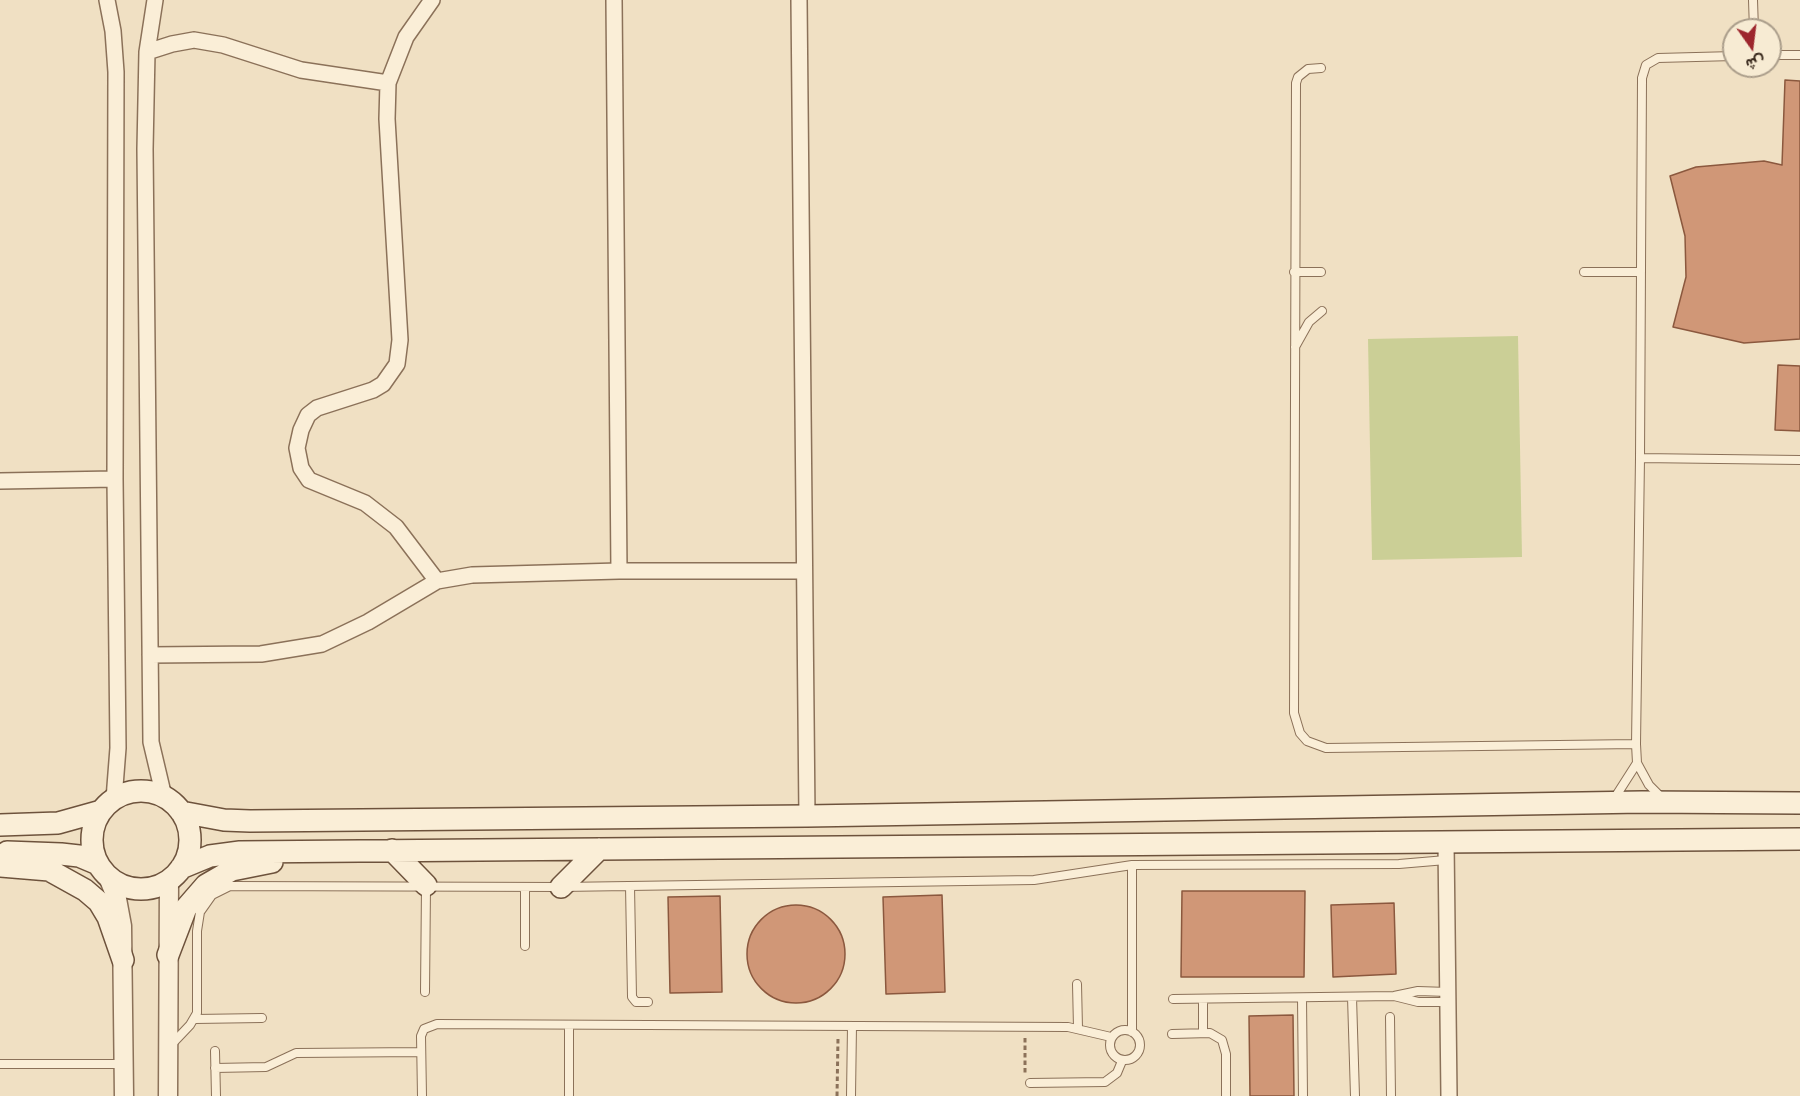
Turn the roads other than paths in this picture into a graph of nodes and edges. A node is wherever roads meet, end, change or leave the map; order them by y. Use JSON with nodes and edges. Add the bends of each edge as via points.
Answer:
{"nodes":[{"id":1,"x":107,"y":0,"type":"edge"},
{"id":2,"x":155,"y":0,"type":"edge"},
{"id":3,"x":432,"y":0,"type":"edge"},
{"id":4,"x":614,"y":0,"type":"edge"},
{"id":5,"x":799,"y":0,"type":"edge"},
{"id":6,"x":1753,"y":0,"type":"edge"},
{"id":7,"x":1754,"y":18,"type":"edge"},
{"id":8,"x":147,"y":52,"type":"junction"},
{"id":9,"x":1782,"y":55,"type":"edge"},
{"id":10,"x":1800,"y":55,"type":"edge"},
{"id":11,"x":1722,"y":56,"type":"edge"},
{"id":12,"x":1321,"y":68,"type":"dead end"},
{"id":13,"x":388,"y":83,"type":"junction"},
{"id":14,"x":1294,"y":272,"type":"junction"},
{"id":15,"x":1584,"y":272,"type":"dead end"},
{"id":16,"x":1641,"y":272,"type":"junction"},
{"id":17,"x":1321,"y":273,"type":"dead end"},
{"id":18,"x":1322,"y":311,"type":"dead end"},
{"id":19,"x":1294,"y":351,"type":"junction"},
{"id":20,"x":1641,"y":458,"type":"junction"},
{"id":21,"x":1800,"y":460,"type":"edge"},
{"id":22,"x":115,"y":479,"type":"junction"},
{"id":23,"x":0,"y":481,"type":"edge"},
{"id":24,"x":619,"y":571,"type":"junction"},
{"id":25,"x":803,"y":571,"type":"junction"},
{"id":26,"x":437,"y":581,"type":"junction"},
{"id":27,"x":150,"y":655,"type":"junction"},
{"id":28,"x":1636,"y":744,"type":"junction"},
{"id":29,"x":1637,"y":763,"type":"junction"},
{"id":30,"x":164,"y":797,"type":"junction"},
{"id":31,"x":1611,"y":802,"type":"junction"},
{"id":32,"x":1666,"y":802,"type":"junction"},
{"id":33,"x":1800,"y":803,"type":"edge"},
{"id":34,"x":108,"y":805,"type":"junction"},
{"id":35,"x":181,"y":812,"type":"junction"},
{"id":36,"x":807,"y":816,"type":"junction"},
{"id":37,"x":0,"y":825,"type":"edge"},
{"id":38,"x":1800,"y":839,"type":"edge"},
{"id":39,"x":599,"y":849,"type":"junction"},
{"id":40,"x":392,"y":850,"type":"junction"},
{"id":41,"x":1446,"y":851,"type":"junction"},
{"id":42,"x":0,"y":852,"type":"edge"},
{"id":43,"x":301,"y":852,"type":"junction"},
{"id":44,"x":1132,"y":865,"type":"junction"},
{"id":45,"x":0,"y":866,"type":"edge"},
{"id":46,"x":103,"y":870,"type":"junction"},
{"id":47,"x":175,"y":874,"type":"junction"},
{"id":48,"x":426,"y":885,"type":"junction"},
{"id":49,"x":630,"y":886,"type":"junction"},
{"id":50,"x":525,"y":887,"type":"junction"},
{"id":51,"x":561,"y":887,"type":"junction"},
{"id":52,"x":525,"y":946,"type":"dead end"},
{"id":53,"x":168,"y":955,"type":"junction"},
{"id":54,"x":123,"y":960,"type":"junction"},
{"id":55,"x":1077,"y":984,"type":"dead end"},
{"id":56,"x":425,"y":992,"type":"dead end"},
{"id":57,"x":1352,"y":997,"type":"junction"},
{"id":58,"x":1448,"y":997,"type":"junction"},
{"id":59,"x":1302,"y":998,"type":"junction"},
{"id":60,"x":1173,"y":999,"type":"dead end"},
{"id":61,"x":1203,"y":999,"type":"junction"},
{"id":62,"x":648,"y":1002,"type":"dead end"},
{"id":63,"x":1390,"y":1017,"type":"dead end"},
{"id":64,"x":262,"y":1018,"type":"dead end"},
{"id":65,"x":195,"y":1019,"type":"junction"},
{"id":66,"x":569,"y":1025,"type":"junction"},
{"id":67,"x":852,"y":1026,"type":"junction"},
{"id":68,"x":1077,"y":1028,"type":"junction"},
{"id":69,"x":1132,"y":1032,"type":"junction"},
{"id":70,"x":1203,"y":1033,"type":"junction"},
{"id":71,"x":1172,"y":1034,"type":"dead end"},
{"id":72,"x":1111,"y":1037,"type":"junction"},
{"id":73,"x":168,"y":1048,"type":"junction"},
{"id":74,"x":215,"y":1051,"type":"dead end"},
{"id":75,"x":421,"y":1052,"type":"junction"},
{"id":76,"x":1122,"y":1060,"type":"junction"},
{"id":77,"x":0,"y":1064,"type":"edge"},
{"id":78,"x":124,"y":1064,"type":"junction"},
{"id":79,"x":215,"y":1068,"type":"junction"},
{"id":80,"x":1030,"y":1083,"type":"road end"},
{"id":81,"x":124,"y":1096,"type":"edge"},
{"id":82,"x":168,"y":1096,"type":"edge"},
{"id":83,"x":216,"y":1096,"type":"edge"},
{"id":84,"x":422,"y":1096,"type":"edge"},
{"id":85,"x":569,"y":1096,"type":"edge"},
{"id":86,"x":851,"y":1096,"type":"edge"},
{"id":87,"x":1226,"y":1096,"type":"edge"},
{"id":88,"x":1303,"y":1096,"type":"edge"},
{"id":89,"x":1355,"y":1096,"type":"edge"},
{"id":90,"x":1391,"y":1096,"type":"edge"},
{"id":91,"x":1449,"y":1096,"type":"edge"}],
"edges":[{"from":1,"to":22,"type":"street","via":[[116,72]]},
{"from":2,"to":8,"type":"street"},
{"from":3,"to":13,"type":"street","via":[[406,37]]},
{"from":4,"to":24,"type":"street"},
{"from":5,"to":25,"type":"street"},
{"from":6,"to":7,"type":"lane"},
{"from":8,"to":13,"type":"street","via":[[194,40],[223,45],[301,70]]},
{"from":8,"to":27,"type":"street","via":[[144,149]]},
{"from":9,"to":10,"type":"lane"},
{"from":11,"to":16,"type":"lane","via":[[1658,58],[1646,65],[1641,78]]},
{"from":12,"to":14,"type":"lane","via":[[1308,69],[1296,83]]},
{"from":13,"to":26,"type":"street","via":[[400,352],[383,384],[308,415],[297,457],[309,480],[364,503],[396,527]]},
{"from":14,"to":17,"type":"lane"},
{"from":14,"to":19,"type":"lane"},
{"from":15,"to":16,"type":"lane"},
{"from":16,"to":20,"type":"lane"},
{"from":18,"to":19,"type":"lane","via":[[1309,322]]},
{"from":19,"to":28,"type":"lane","via":[[1294,712],[1300,733],[1307,741],[1326,748]]},
{"from":20,"to":21,"type":"lane"},
{"from":20,"to":28,"type":"lane"},
{"from":22,"to":23,"type":"street"},
{"from":22,"to":34,"type":"street","via":[[118,748]]},
{"from":24,"to":25,"type":"street"},
{"from":24,"to":26,"type":"street","via":[[472,575]]},
{"from":25,"to":36,"type":"street"},
{"from":26,"to":27,"type":"street","via":[[322,644],[261,654]]},
{"from":27,"to":30,"type":"street","via":[[151,742]]},
{"from":28,"to":29,"type":"lane"},
{"from":29,"to":31,"type":"lane"},
{"from":29,"to":32,"type":"lane","via":[[1648,785]]},
{"from":30,"to":34,"type":"main road","via":[[139,792]]},
{"from":30,"to":35,"type":"main road"},
{"from":31,"to":32,"type":"main road"},
{"from":31,"to":36,"type":"main road"},
{"from":32,"to":33,"type":"main road"},
{"from":34,"to":37,"type":"main road","via":[[58,823]]},
{"from":34,"to":46,"type":"main road","via":[[92,837]]},
{"from":35,"to":36,"type":"main road","via":[[224,820]]},
{"from":35,"to":47,"type":"main road","via":[[190,840]]},
{"from":38,"to":41,"type":"main road"},
{"from":39,"to":40,"type":"main road"},
{"from":39,"to":41,"type":"main road"},
{"from":39,"to":51,"type":"main road"},
{"from":40,"to":43,"type":"main road"},
{"from":40,"to":48,"type":"main road"},
{"from":41,"to":44,"type":"lane","via":[[1399,864]]},
{"from":41,"to":58,"type":"street"},
{"from":42,"to":46,"type":"main road","via":[[79,856]]},
{"from":43,"to":47,"type":"main road","via":[[225,853],[197,860]]},
{"from":43,"to":53,"type":"main road","via":[[214,878],[186,908]]},
{"from":44,"to":49,"type":"lane","via":[[1034,880]]},
{"from":44,"to":69,"type":"lane"},
{"from":45,"to":54,"type":"main road","via":[[49,870],[85,890],[108,917]]},
{"from":46,"to":47,"type":"main road","via":[[122,885],[138,889],[155,887]]},
{"from":46,"to":54,"type":"street","via":[[120,911]]},
{"from":47,"to":53,"type":"street"},
{"from":48,"to":50,"type":"lane"},
{"from":48,"to":56,"type":"lane"},
{"from":48,"to":65,"type":"lane","via":[[240,885],[221,890],[206,903],[198,921],[199,1000]]},
{"from":49,"to":51,"type":"lane"},
{"from":49,"to":62,"type":"lane","via":[[632,997],[636,1002]]},
{"from":50,"to":51,"type":"lane"},
{"from":50,"to":52,"type":"lane"},
{"from":53,"to":73,"type":"street"},
{"from":54,"to":78,"type":"street"},
{"from":55,"to":68,"type":"lane"},
{"from":57,"to":58,"type":"lane","via":[[1394,996],[1418,1002]]},
{"from":57,"to":59,"type":"lane"},
{"from":57,"to":89,"type":"lane"},
{"from":58,"to":91,"type":"street"},
{"from":59,"to":61,"type":"lane"},
{"from":59,"to":88,"type":"lane"},
{"from":60,"to":61,"type":"lane"},
{"from":61,"to":70,"type":"lane"},
{"from":63,"to":90,"type":"lane"},
{"from":64,"to":65,"type":"lane"},
{"from":65,"to":73,"type":"lane"},
{"from":66,"to":67,"type":"lane"},
{"from":66,"to":75,"type":"lane","via":[[437,1024],[422,1032]]},
{"from":66,"to":85,"type":"lane"},
{"from":67,"to":68,"type":"lane"},
{"from":67,"to":86,"type":"lane"},
{"from":68,"to":72,"type":"lane"},
{"from":69,"to":72,"type":"lane","via":[[1120,1030]]},
{"from":69,"to":76,"type":"lane","via":[[1140,1047],[1134,1057]]},
{"from":70,"to":71,"type":"lane"},
{"from":70,"to":87,"type":"lane","via":[[1219,1036],[1225,1044]]},
{"from":72,"to":76,"type":"lane","via":[[1112,1054]]},
{"from":73,"to":82,"type":"street"},
{"from":74,"to":79,"type":"lane"},
{"from":75,"to":79,"type":"lane","via":[[297,1053],[266,1066]]},
{"from":75,"to":84,"type":"lane"},
{"from":76,"to":80,"type":"lane","via":[[1117,1073],[1105,1082]]},
{"from":77,"to":78,"type":"lane"},
{"from":78,"to":81,"type":"street"},
{"from":79,"to":83,"type":"lane"}]}
